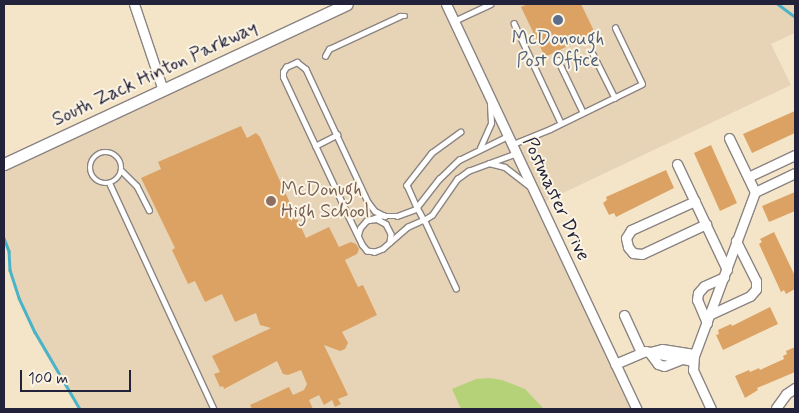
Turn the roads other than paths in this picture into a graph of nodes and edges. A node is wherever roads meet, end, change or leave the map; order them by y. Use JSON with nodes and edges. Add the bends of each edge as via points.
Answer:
{"nodes":[{"id":1,"x":134,"y":4,"type":"edge"},
{"id":2,"x":348,"y":4,"type":"edge"},
{"id":3,"x":446,"y":4,"type":"edge"},
{"id":4,"x":490,"y":4,"type":"edge"},
{"id":5,"x":405,"y":16,"type":"dead end"},
{"id":6,"x":454,"y":21,"type":"junction"},
{"id":7,"x":514,"y":23,"type":"dead end"},
{"id":8,"x":616,"y":28,"type":"dead end"},
{"id":9,"x":594,"y":54,"type":"dead end"},
{"id":10,"x":325,"y":56,"type":"dead end"},
{"id":11,"x":558,"y":60,"type":"dead end"},
{"id":12,"x":163,"y":90,"type":"junction"},
{"id":13,"x":489,"y":94,"type":"junction"},
{"id":14,"x":615,"y":98,"type":"junction"},
{"id":15,"x":584,"y":112,"type":"junction"},
{"id":16,"x":561,"y":123,"type":"junction"},
{"id":17,"x":461,"y":132,"type":"dead end"},
{"id":18,"x":337,"y":135,"type":"junction"},
{"id":19,"x":729,"y":138,"type":"dead end"},
{"id":20,"x":510,"y":140,"type":"junction"},
{"id":21,"x":315,"y":146,"type":"junction"},
{"id":22,"x":479,"y":149,"type":"junction"},
{"id":23,"x":517,"y":153,"type":"junction"},
{"id":24,"x":795,"y":155,"type":"edge"},
{"id":25,"x":488,"y":163,"type":"junction"},
{"id":26,"x":4,"y":164,"type":"edge"},
{"id":27,"x":678,"y":164,"type":"dead end"},
{"id":28,"x":122,"y":171,"type":"junction"},
{"id":29,"x":795,"y":173,"type":"edge"},
{"id":30,"x":748,"y":177,"type":"junction"},
{"id":31,"x":110,"y":184,"type":"junction"},
{"id":32,"x":535,"y":192,"type":"junction"},
{"id":33,"x":755,"y":192,"type":"junction"},
{"id":34,"x":694,"y":201,"type":"junction"},
{"id":35,"x":417,"y":207,"type":"junction"},
{"id":36,"x":149,"y":210,"type":"dead end"},
{"id":37,"x":379,"y":214,"type":"junction"},
{"id":38,"x":368,"y":220,"type":"junction"},
{"id":39,"x":424,"y":220,"type":"junction"},
{"id":40,"x":386,"y":224,"type":"junction"},
{"id":41,"x":706,"y":224,"type":"junction"},
{"id":42,"x":358,"y":238,"type":"junction"},
{"id":43,"x":736,"y":242,"type":"junction"},
{"id":44,"x":389,"y":244,"type":"junction"},
{"id":45,"x":725,"y":273,"type":"junction"},
{"id":46,"x":456,"y":289,"type":"dead end"},
{"id":47,"x":624,"y":315,"type":"dead end"},
{"id":48,"x":709,"y":318,"type":"junction"},
{"id":49,"x":645,"y":352,"type":"junction"},
{"id":50,"x":694,"y":358,"type":"junction"},
{"id":51,"x":616,"y":364,"type":"junction"},
{"id":52,"x":795,"y":388,"type":"edge"},
{"id":53,"x":776,"y":408,"type":"edge"},
{"id":54,"x":214,"y":409,"type":"edge"},
{"id":55,"x":636,"y":409,"type":"edge"},
{"id":56,"x":711,"y":409,"type":"edge"}],
"edges":[{"from":1,"to":12,"type":"street"},
{"from":2,"to":12,"type":"main road","name":"South Zack Hinton Parkway"},
{"from":3,"to":6,"type":"street","name":"Postmaster Drive"},
{"from":4,"to":6,"type":"lane"},
{"from":5,"to":10,"type":"lane","via":[[329,49]]},
{"from":6,"to":13,"type":"street","name":"Postmaster Drive"},
{"from":7,"to":16,"type":"lane"},
{"from":8,"to":14,"type":"lane","via":[[642,84]]},
{"from":9,"to":14,"type":"lane"},
{"from":11,"to":15,"type":"lane"},
{"from":12,"to":26,"type":"main road","name":"South Zack Hinton Parkway"},
{"from":13,"to":20,"type":"street","name":"Postmaster Drive"},
{"from":13,"to":22,"type":"lane","via":[[491,123]]},
{"from":14,"to":15,"type":"lane"},
{"from":15,"to":16,"type":"lane"},
{"from":16,"to":20,"type":"lane"},
{"from":17,"to":35,"type":"lane","via":[[432,153],[407,185]]},
{"from":18,"to":21,"type":"lane"},
{"from":18,"to":21,"type":"lane","via":[[306,69],[297,62],[291,63],[283,77]]},
{"from":18,"to":37,"type":"lane","via":[[368,202]]},
{"from":19,"to":30,"type":"street"},
{"from":20,"to":22,"type":"lane"},
{"from":20,"to":23,"type":"street","name":"Postmaster Drive"},
{"from":21,"to":42,"type":"lane"},
{"from":22,"to":35,"type":"lane","via":[[459,160]]},
{"from":23,"to":25,"type":"lane"},
{"from":23,"to":32,"type":"street","name":"Postmaster Drive"},
{"from":24,"to":30,"type":"street"},
{"from":25,"to":32,"type":"lane","via":[[505,167]]},
{"from":25,"to":39,"type":"lane","via":[[457,179],[432,215]]},
{"from":27,"to":34,"type":"street"},
{"from":28,"to":31,"type":"lane"},
{"from":28,"to":31,"type":"lane","via":[[119,159],[111,153],[102,152],[93,158],[92,178],[100,184]]},
{"from":28,"to":36,"type":"lane","via":[[137,186]]},
{"from":29,"to":33,"type":"street"},
{"from":30,"to":33,"type":"street"},
{"from":31,"to":54,"type":"lane"},
{"from":32,"to":51,"type":"street","name":"Postmaster Drive"},
{"from":33,"to":43,"type":"street"},
{"from":34,"to":41,"type":"street"},
{"from":34,"to":41,"type":"street","via":[[631,230],[626,238],[628,247],[634,253],[643,254]]},
{"from":35,"to":37,"type":"lane","via":[[397,216]]},
{"from":35,"to":39,"type":"lane"},
{"from":37,"to":38,"type":"lane"},
{"from":37,"to":40,"type":"lane"},
{"from":38,"to":40,"type":"lane"},
{"from":38,"to":42,"type":"lane","via":[[360,228]]},
{"from":39,"to":44,"type":"lane","via":[[408,227]]},
{"from":39,"to":46,"type":"lane"},
{"from":40,"to":44,"type":"lane","via":[[391,234]]},
{"from":41,"to":45,"type":"street"},
{"from":42,"to":44,"type":"lane","via":[[367,250],[375,252]]},
{"from":43,"to":45,"type":"street"},
{"from":43,"to":48,"type":"street","via":[[756,280],[756,289],[750,296]]},
{"from":45,"to":48,"type":"street"},
{"from":45,"to":48,"type":"street","via":[[697,294],[697,300]]},
{"from":47,"to":49,"type":"street"},
{"from":48,"to":50,"type":"street"},
{"from":49,"to":50,"type":"street","via":[[680,360]]},
{"from":49,"to":50,"type":"street","via":[[662,349]]},
{"from":49,"to":51,"type":"street"},
{"from":50,"to":56,"type":"street","via":[[696,377]]},
{"from":51,"to":55,"type":"street","name":"Postmaster Drive"},
{"from":52,"to":53,"type":"street"}]}
